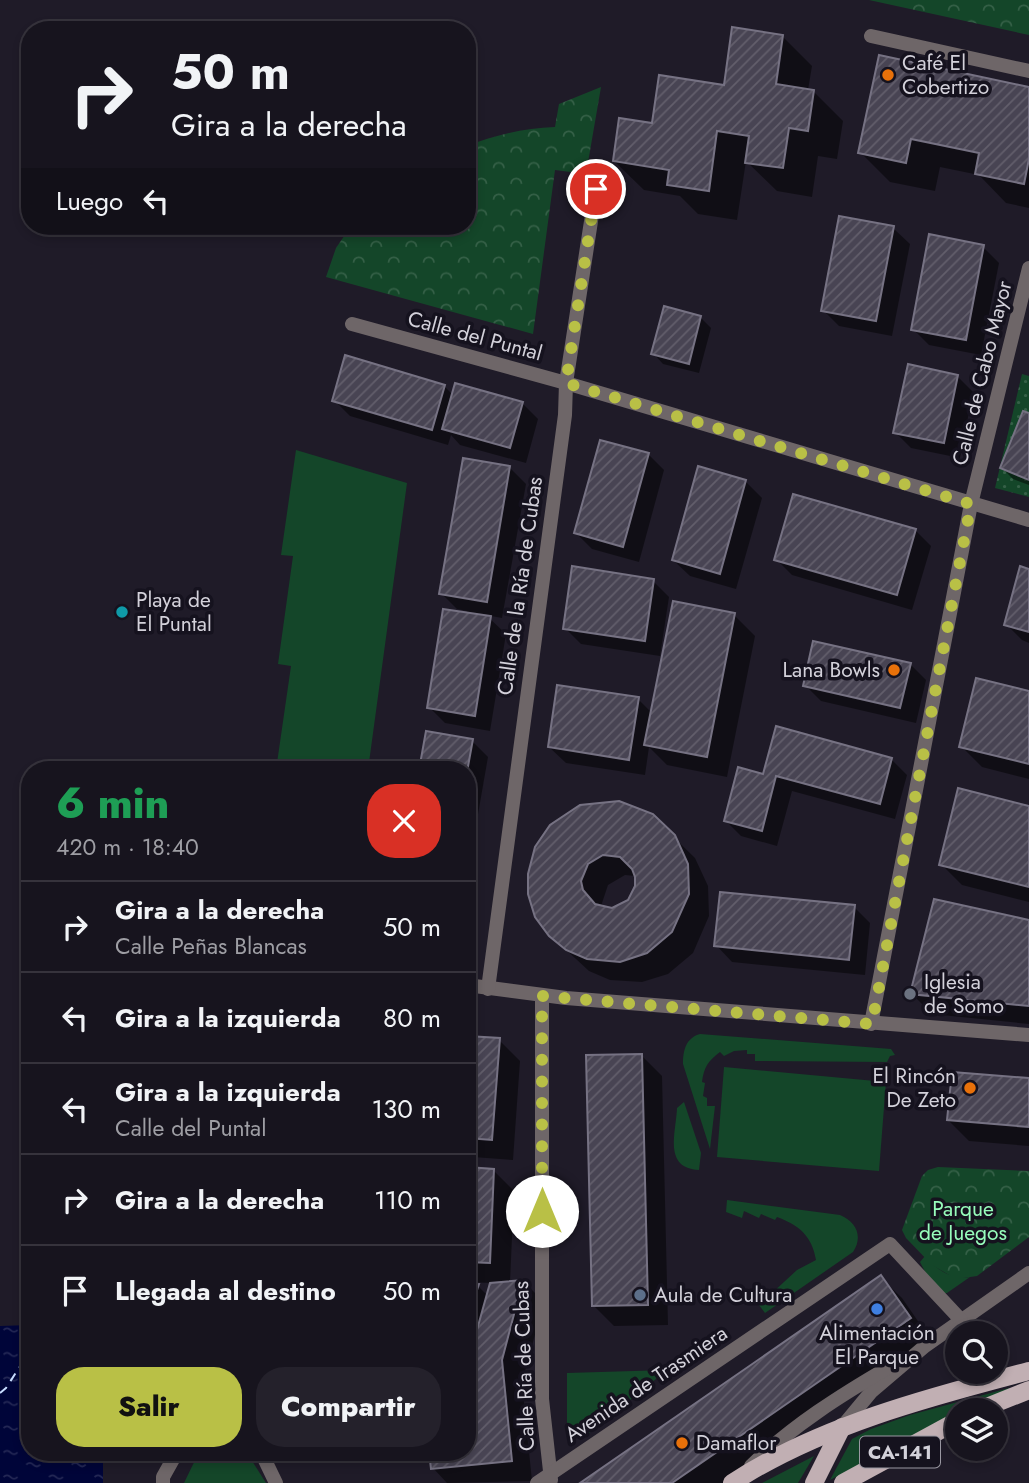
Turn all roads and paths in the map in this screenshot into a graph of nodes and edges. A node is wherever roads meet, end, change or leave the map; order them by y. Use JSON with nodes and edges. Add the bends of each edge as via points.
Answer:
{"nodes":[{"id":1,"x":872,"y":36,"type":"dead end"},
{"id":2,"x":1029,"y":71,"type":"edge"},
{"id":3,"x":596,"y":189,"type":"dead end"},
{"id":4,"x":1029,"y":268,"type":"edge"},
{"id":5,"x":352,"y":324,"type":"dead end"},
{"id":6,"x":566,"y":383,"type":"junction"},
{"id":7,"x":971,"y":504,"type":"junction"},
{"id":8,"x":1029,"y":520,"type":"edge"},
{"id":9,"x":476,"y":987,"type":"edge"},
{"id":10,"x":488,"y":989,"type":"junction"},
{"id":11,"x":542,"y":996,"type":"junction"},
{"id":12,"x":872,"y":1024,"type":"junction"},
{"id":13,"x":1029,"y":1035,"type":"edge"},
{"id":14,"x":1029,"y":1273,"type":"edge"},
{"id":15,"x":961,"y":1320,"type":"junction"},
{"id":16,"x":925,"y":1346,"type":"junction"},
{"id":17,"x":1029,"y":1370,"type":"edge"},
{"id":18,"x":1029,"y":1390,"type":"edge"},
{"id":19,"x":1008,"y":1398,"type":"edge"},
{"id":20,"x":842,"y":1427,"type":"junction"},
{"id":21,"x":945,"y":1428,"type":"edge"},
{"id":22,"x":172,"y":1461,"type":"edge"},
{"id":23,"x":265,"y":1461,"type":"edge"},
{"id":24,"x":546,"y":1480,"type":"edge"},
{"id":25,"x":734,"y":1481,"type":"edge"},
{"id":26,"x":163,"y":1483,"type":"edge"},
{"id":27,"x":276,"y":1483,"type":"edge"},
{"id":28,"x":814,"y":1483,"type":"edge"},
{"id":29,"x":843,"y":1483,"type":"edge"}],
"edges":[{"from":1,"to":2,"type":"street"},
{"from":3,"to":6,"type":"street","name":"Calle de la Ría de Cubas"},
{"from":4,"to":7,"type":"street","name":"Calle de Cabo Mayor"},
{"from":5,"to":6,"type":"street","name":"Calle del Puntal"},
{"from":6,"to":7,"type":"street","name":"Calle del Puntal"},
{"from":6,"to":10,"type":"street","name":"Calle de la Ría de Cubas"},
{"from":7,"to":8,"type":"street","name":"Calle del Puntal"},
{"from":7,"to":12,"type":"street","name":"Calle de Cabo Mayor"},
{"from":9,"to":10,"type":"street"},
{"from":10,"to":11,"type":"street"},
{"from":11,"to":12,"type":"street"},
{"from":11,"to":24,"type":"street","name":"Calle Ría de Cubas"},
{"from":12,"to":13,"type":"street"},
{"from":14,"to":15,"type":"street"},
{"from":15,"to":16,"type":"street"},
{"from":15,"to":24,"type":"street","name":"Avenida de Trasmiera","via":[[890,1244]]},
{"from":16,"to":20,"type":"street","via":[[871,1392]]},
{"from":16,"to":25,"type":"street","via":[[846,1393],[774,1444]]},
{"from":17,"to":20,"type":"main road","number":"CA-141"},
{"from":18,"to":19,"type":"main road"},
{"from":20,"to":25,"type":"main road","number":"CA-141"},
{"from":20,"to":28,"type":"main road","number":"CA-141"},
{"from":21,"to":29,"type":"main road","number":"CA-141"},
{"from":22,"to":26,"type":"street"},
{"from":23,"to":27,"type":"street"}]}
